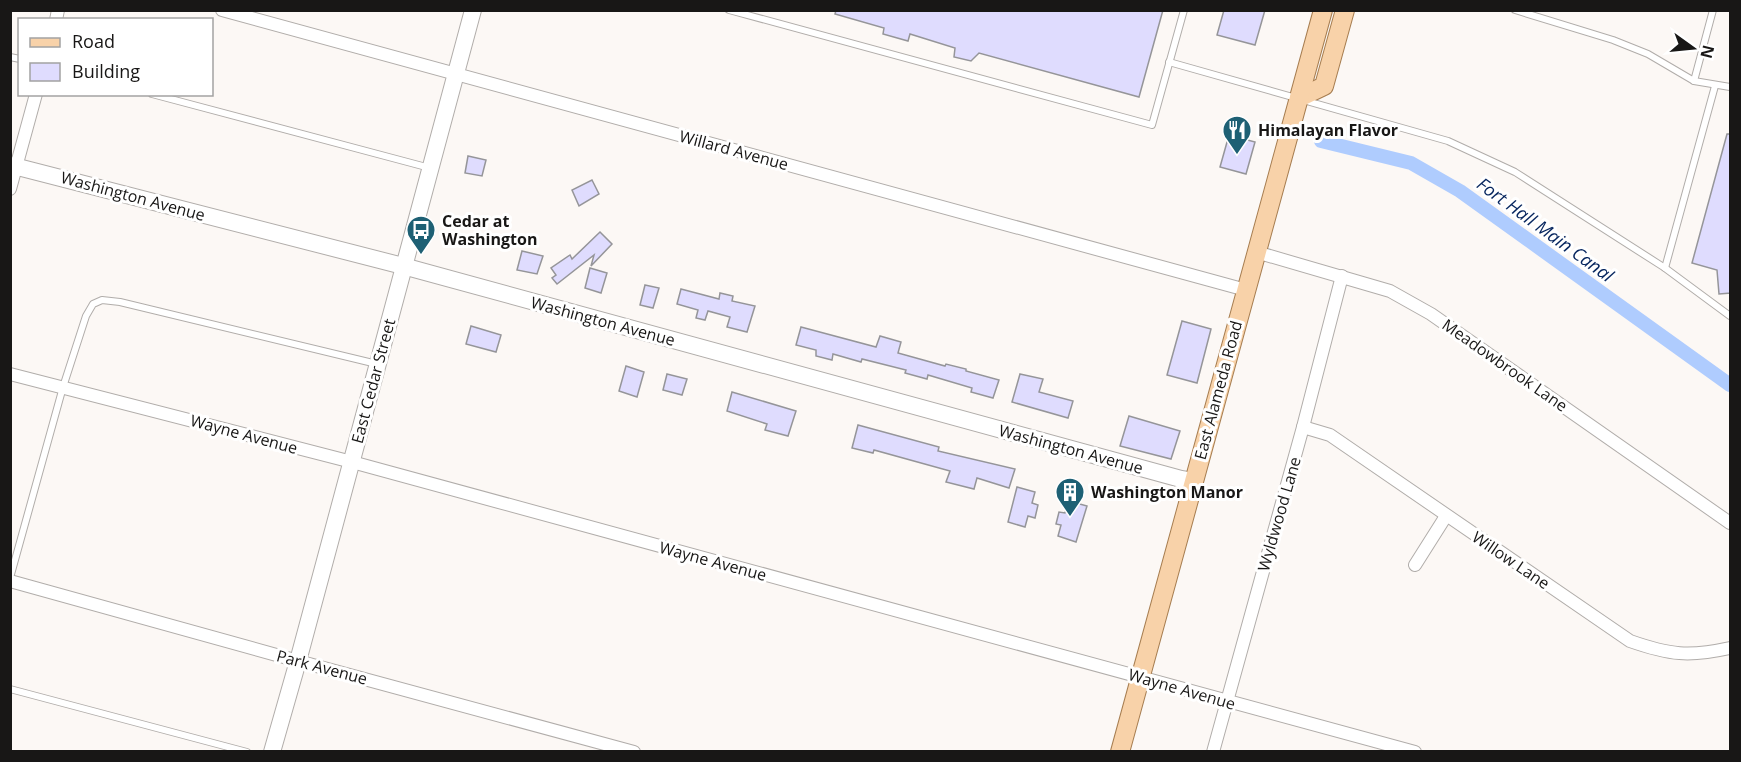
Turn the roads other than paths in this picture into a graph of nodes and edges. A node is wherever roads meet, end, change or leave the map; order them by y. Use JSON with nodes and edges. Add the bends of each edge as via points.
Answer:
{"nodes":[{"id":1,"x":222,"y":10,"type":"edge"},
{"id":2,"x":473,"y":10,"type":"edge"},
{"id":3,"x":729,"y":10,"type":"edge"},
{"id":4,"x":1184,"y":10,"type":"edge"},
{"id":5,"x":1323,"y":10,"type":"edge"},
{"id":6,"x":1345,"y":10,"type":"edge"},
{"id":7,"x":1515,"y":10,"type":"edge"},
{"id":8,"x":1713,"y":10,"type":"edge"},
{"id":9,"x":755,"y":14,"type":"edge"},
{"id":10,"x":1169,"y":62,"type":"junction"},
{"id":11,"x":456,"y":75,"type":"junction"},
{"id":12,"x":1695,"y":81,"type":"junction"},
{"id":13,"x":1715,"y":86,"type":"junction"},
{"id":14,"x":1731,"y":87,"type":"edge"},
{"id":15,"x":35,"y":96,"type":"edge"},
{"id":16,"x":160,"y":96,"type":"edge"},
{"id":17,"x":1299,"y":98,"type":"junction"},
{"id":18,"x":14,"y":165,"type":"edge"},
{"id":19,"x":430,"y":168,"type":"junction"},
{"id":20,"x":10,"y":189,"type":"edge"},
{"id":21,"x":1256,"y":252,"type":"junction"},
{"id":22,"x":404,"y":266,"type":"junction"},
{"id":23,"x":1665,"y":268,"type":"junction"},
{"id":24,"x":1342,"y":276,"type":"junction"},
{"id":25,"x":1246,"y":290,"type":"junction"},
{"id":26,"x":1731,"y":316,"type":"edge"},
{"id":27,"x":378,"y":364,"type":"junction"},
{"id":28,"x":10,"y":374,"type":"edge"},
{"id":29,"x":63,"y":387,"type":"junction"},
{"id":30,"x":1303,"y":426,"type":"junction"},
{"id":31,"x":352,"y":462,"type":"junction"},
{"id":32,"x":1193,"y":481,"type":"junction"},
{"id":33,"x":1446,"y":516,"type":"junction"},
{"id":34,"x":1731,"y":523,"type":"edge"},
{"id":35,"x":1415,"y":565,"type":"dead end"},
{"id":36,"x":10,"y":579,"type":"edge"},
{"id":37,"x":1731,"y":648,"type":"edge"},
{"id":38,"x":298,"y":661,"type":"junction"},
{"id":39,"x":1141,"y":677,"type":"junction"},
{"id":40,"x":10,"y":689,"type":"edge"},
{"id":41,"x":1227,"y":701,"type":"junction"},
{"id":42,"x":247,"y":752,"type":"edge"},
{"id":43,"x":272,"y":752,"type":"edge"},
{"id":44,"x":634,"y":752,"type":"edge"},
{"id":45,"x":1120,"y":752,"type":"edge"},
{"id":46,"x":1214,"y":752,"type":"edge"},
{"id":47,"x":1415,"y":752,"type":"edge"}],
"edges":[{"from":1,"to":11,"type":"street","name":"Willard Avenue"},
{"from":2,"to":11,"type":"street","name":"East Cedar Street"},
{"from":3,"to":9,"type":"lane"},
{"from":4,"to":10,"type":"lane"},
{"from":5,"to":17,"type":"main road","name":"East Alameda Road"},
{"from":6,"to":17,"type":"main road","via":[[1324,86]]},
{"from":7,"to":12,"type":"lane","via":[[1613,40],[1648,54]]},
{"from":8,"to":12,"type":"lane"},
{"from":9,"to":10,"type":"lane","via":[[1152,125]]},
{"from":10,"to":17,"type":"lane"},
{"from":11,"to":19,"type":"street","name":"East Cedar Street"},
{"from":11,"to":25,"type":"street","name":"Willard Avenue"},
{"from":12,"to":13,"type":"lane"},
{"from":13,"to":14,"type":"lane"},
{"from":13,"to":23,"type":"lane"},
{"from":15,"to":18,"type":"street"},
{"from":16,"to":19,"type":"lane"},
{"from":17,"to":21,"type":"main road","name":"East Alameda Road"},
{"from":17,"to":23,"type":"lane","via":[[1448,141],[1515,172]]},
{"from":18,"to":20,"type":"street"},
{"from":18,"to":22,"type":"street","name":"Washington Avenue"},
{"from":19,"to":22,"type":"street","name":"East Cedar Street"},
{"from":21,"to":24,"type":"street","name":"Meadowbrook Lane"},
{"from":21,"to":25,"type":"main road","name":"East Alameda Road"},
{"from":22,"to":27,"type":"street","name":"East Cedar Street"},
{"from":22,"to":32,"type":"street","name":"Washington Avenue"},
{"from":23,"to":26,"type":"lane"},
{"from":24,"to":30,"type":"street","name":"Wyldwood Lane"},
{"from":24,"to":34,"type":"street","name":"Meadowbrook Lane","via":[[1390,291],[1431,314]]},
{"from":25,"to":32,"type":"main road","name":"East Alameda Road"},
{"from":27,"to":29,"type":"lane","via":[[102,300],[93,304],[86,316]]},
{"from":27,"to":31,"type":"street","name":"East Cedar Street"},
{"from":28,"to":29,"type":"street","name":"Wayne Avenue"},
{"from":29,"to":31,"type":"street","name":"Wayne Avenue"},
{"from":29,"to":36,"type":"lane"},
{"from":30,"to":33,"type":"street","name":"Willow Lane","via":[[1330,435]]},
{"from":30,"to":41,"type":"street","name":"Wyldwood Lane"},
{"from":31,"to":38,"type":"street","name":"East Cedar Street"},
{"from":31,"to":39,"type":"street","name":"Wayne Avenue"},
{"from":32,"to":39,"type":"main road","name":"East Alameda Road"},
{"from":33,"to":35,"type":"street"},
{"from":33,"to":37,"type":"street","name":"Willow Lane","via":[[1630,641],[1661,652],[1700,654]]},
{"from":36,"to":38,"type":"street","name":"Park Avenue"},
{"from":38,"to":43,"type":"street","name":"East Cedar Street"},
{"from":38,"to":44,"type":"street","name":"Park Avenue"},
{"from":39,"to":41,"type":"street","name":"Wayne Avenue"},
{"from":39,"to":45,"type":"main road","name":"East Alameda Road"},
{"from":40,"to":42,"type":"lane"},
{"from":41,"to":46,"type":"street","name":"Wyldwood Lane"},
{"from":41,"to":47,"type":"street","name":"Wayne Avenue"}]}
